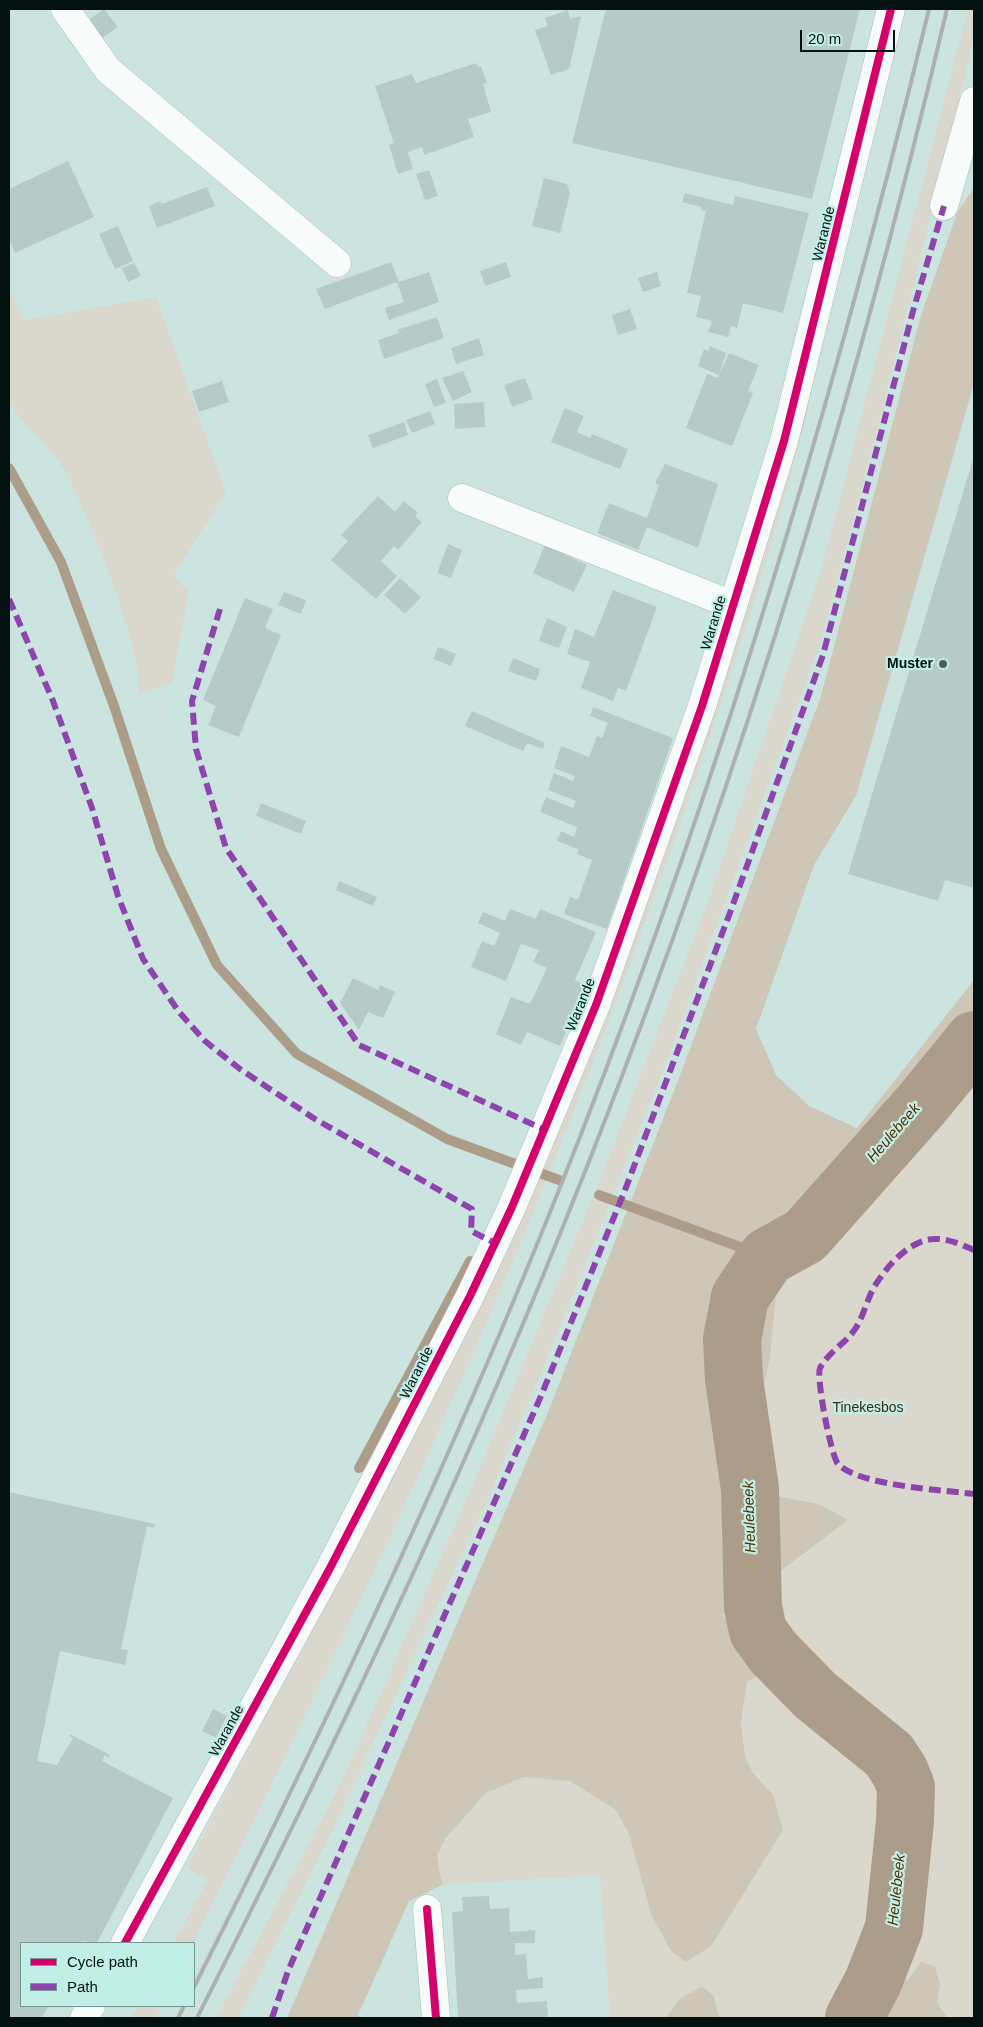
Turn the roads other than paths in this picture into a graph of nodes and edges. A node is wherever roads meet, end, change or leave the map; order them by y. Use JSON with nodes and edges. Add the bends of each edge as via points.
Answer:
{"nodes":[{"id":1,"x":65,"y":9,"type":"edge"},
{"id":2,"x":891,"y":9,"type":"edge"},
{"id":3,"x":974,"y":101,"type":"edge"},
{"id":4,"x":944,"y":206,"type":"dead end"},
{"id":5,"x":337,"y":263,"type":"dead end"},
{"id":6,"x":462,"y":498,"type":"dead end"},
{"id":7,"x":733,"y":605,"type":"junction"},
{"id":8,"x":427,"y":1908,"type":"dead end"},
{"id":9,"x":126,"y":1942,"type":"edge"},
{"id":10,"x":90,"y":2007,"type":"edge"},
{"id":11,"x":84,"y":2018,"type":"edge"},
{"id":12,"x":436,"y":2018,"type":"edge"}],
"edges":[{"from":1,"to":5,"type":"street","via":[[108,70]]},
{"from":2,"to":7,"type":"street","name":"Warande","via":[[789,422]]},
{"from":3,"to":4,"type":"street"},
{"from":6,"to":7,"type":"street"},
{"from":7,"to":9,"type":"street","name":"Warande","via":[[702,706],[596,1005],[512,1206],[470,1296],[329,1570]]},
{"from":8,"to":12,"type":"street"},
{"from":10,"to":11,"type":"street"}]}
